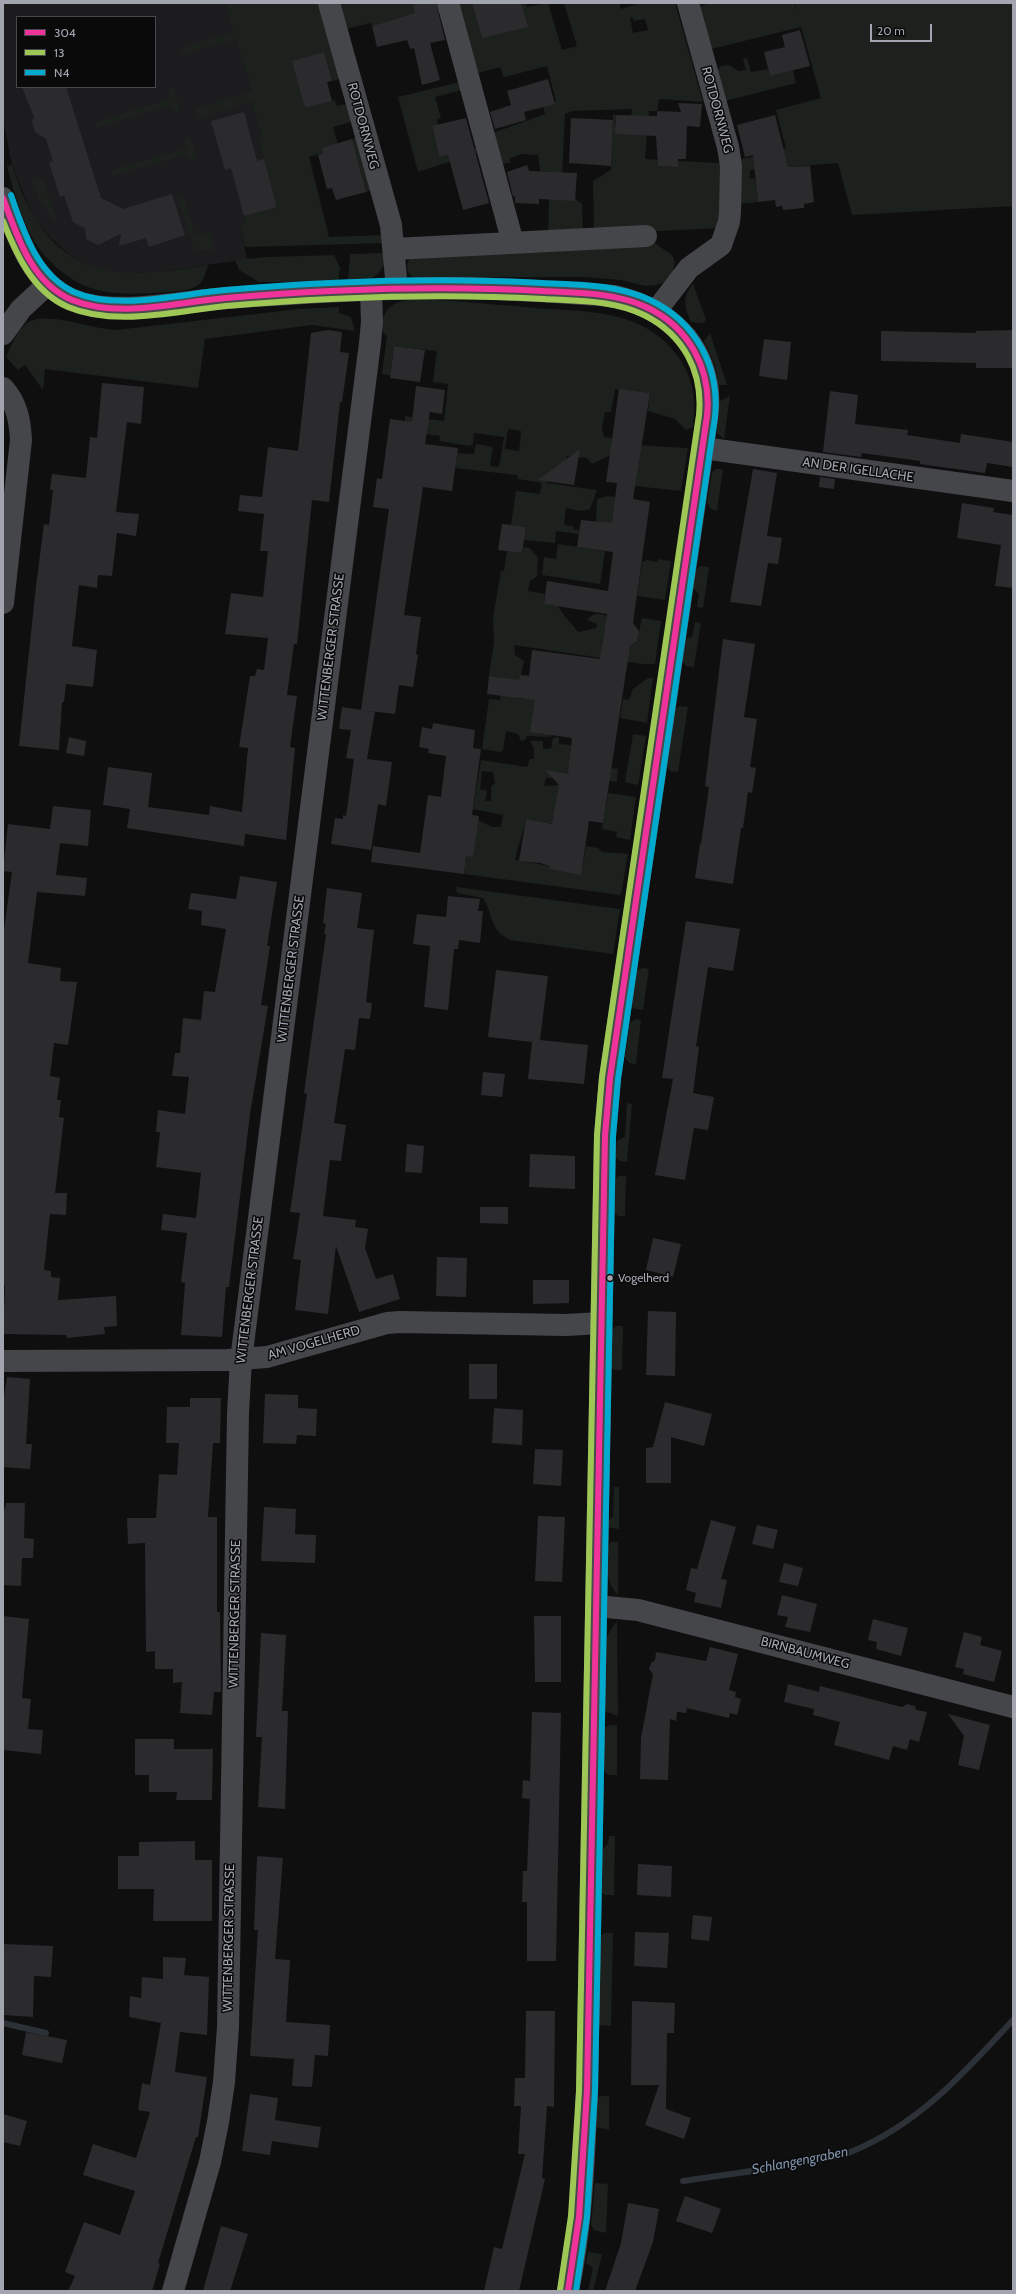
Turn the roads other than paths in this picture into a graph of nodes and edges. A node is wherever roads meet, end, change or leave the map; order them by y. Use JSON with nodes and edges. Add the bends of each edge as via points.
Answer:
{"nodes":[{"id":1,"x":329,"y":3,"type":"edge"},
{"id":2,"x":448,"y":3,"type":"edge"},
{"id":3,"x":688,"y":3,"type":"edge"},
{"id":4,"x":3,"y":198,"type":"edge"},
{"id":5,"x":646,"y":236,"type":"dead end"},
{"id":6,"x":513,"y":243,"type":"junction"},
{"id":7,"x":394,"y":249,"type":"junction"},
{"id":8,"x":48,"y":284,"type":"junction"},
{"id":9,"x":397,"y":289,"type":"junction"},
{"id":10,"x":370,"y":290,"type":"junction"},
{"id":11,"x":656,"y":310,"type":"junction"},
{"id":12,"x":3,"y":334,"type":"edge"},
{"id":13,"x":3,"y":388,"type":"edge"},
{"id":14,"x":703,"y":448,"type":"junction"},
{"id":15,"x":1013,"y":491,"type":"edge"},
{"id":16,"x":3,"y":603,"type":"edge"},
{"id":17,"x":601,"y":1323,"type":"junction"},
{"id":18,"x":241,"y":1360,"type":"junction"},
{"id":19,"x":3,"y":1361,"type":"edge"},
{"id":20,"x":596,"y":1606,"type":"junction"},
{"id":21,"x":1013,"y":1707,"type":"edge"},
{"id":22,"x":173,"y":2291,"type":"edge"},
{"id":23,"x":568,"y":2291,"type":"edge"}],
"edges":[{"from":1,"to":7,"type":"street","name":"ROTDORNWEG","via":[[391,225]]},
{"from":2,"to":6,"type":"street"},
{"from":3,"to":11,"type":"street","name":"ROTDORNWEG","via":[[728,147],[731,166],[729,222],[721,245],[689,268]]},
{"from":4,"to":8,"type":"main road","via":[[22,246],[34,268]]},
{"from":5,"to":6,"type":"street"},
{"from":6,"to":7,"type":"street"},
{"from":7,"to":9,"type":"street","name":"ROTDORNWEG"},
{"from":8,"to":10,"type":"main road","via":[[70,299],[84,304],[114,307]]},
{"from":8,"to":12,"type":"street","via":[[21,308]]},
{"from":9,"to":10,"type":"main road"},
{"from":9,"to":11,"type":"main road","via":[[476,289],[614,296],[637,301]]},
{"from":10,"to":18,"type":"street","name":"WITTENBERGER STRASSE","via":[[370,343]]},
{"from":11,"to":14,"type":"main road","via":[[680,330],[702,366],[707,385],[708,410]]},
{"from":13,"to":16,"type":"street","via":[[16,408],[21,440]]},
{"from":14,"to":15,"type":"street","name":"AN DER IGELLACHE"},
{"from":14,"to":17,"type":"main road","via":[[610,1078],[603,1188]]},
{"from":17,"to":18,"type":"street","name":"AM VOGELHERD","via":[[394,1322],[267,1357]]},
{"from":17,"to":20,"type":"main road"},
{"from":18,"to":19,"type":"street","name":"AM VOGELHERD"},
{"from":18,"to":22,"type":"street","name":"WITTENBERGER STRASSE","via":[[228,2019],[224,2082],[210,2162]]},
{"from":20,"to":21,"type":"street","name":"BIRNBAUMWEG","via":[[650,1614]]},
{"from":20,"to":23,"type":"main road","via":[[583,2198]]}]}
